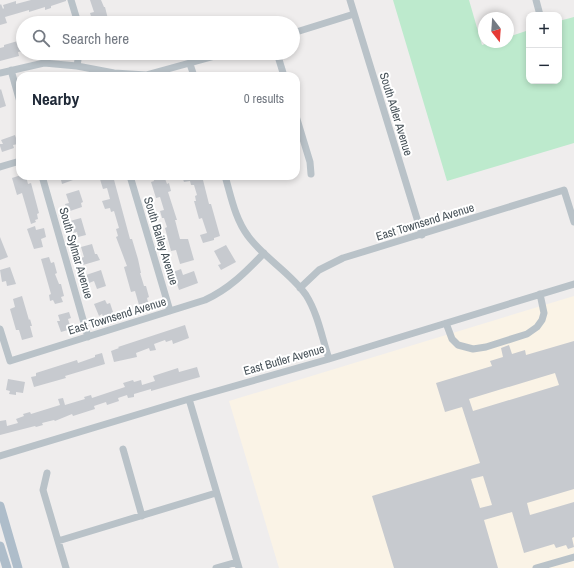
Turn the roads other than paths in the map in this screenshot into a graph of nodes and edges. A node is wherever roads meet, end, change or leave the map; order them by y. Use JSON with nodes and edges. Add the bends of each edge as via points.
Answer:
{"nodes":[{"id":1,"x":71,"y":0,"type":"edge"},
{"id":2,"x":350,"y":0,"type":"edge"},
{"id":3,"x":536,"y":0,"type":"edge"},
{"id":4,"x":539,"y":12,"type":"edge"},
{"id":5,"x":354,"y":14,"type":"junction"},
{"id":6,"x":76,"y":16,"type":"edge"},
{"id":7,"x":300,"y":31,"type":"edge"},
{"id":8,"x":78,"y":60,"type":"edge"},
{"id":9,"x":203,"y":60,"type":"edge"},
{"id":10,"x":279,"y":60,"type":"edge"},
{"id":11,"x":190,"y":64,"type":"junction"},
{"id":12,"x":77,"y":66,"type":"junction"},
{"id":13,"x":10,"y":70,"type":"junction"},
{"id":14,"x":101,"y":72,"type":"edge"},
{"id":15,"x":158,"y":72,"type":"edge"},
{"id":16,"x":193,"y":72,"type":"edge"},
{"id":17,"x":283,"y":72,"type":"edge"},
{"id":18,"x":0,"y":73,"type":"edge"},
{"id":19,"x":16,"y":89,"type":"edge"},
{"id":20,"x":300,"y":129,"type":"edge"},
{"id":21,"x":16,"y":162,"type":"edge"},
{"id":22,"x":0,"y":167,"type":"edge"},
{"id":23,"x":311,"y":174,"type":"dead end"},
{"id":24,"x":43,"y":180,"type":"edge"},
{"id":25,"x":131,"y":180,"type":"edge"},
{"id":26,"x":226,"y":180,"type":"edge"},
{"id":27,"x":574,"y":222,"type":"edge"},
{"id":28,"x":422,"y":235,"type":"junction"},
{"id":29,"x":264,"y":253,"type":"junction"},
{"id":30,"x":574,"y":284,"type":"edge"},
{"id":31,"x":300,"y":288,"type":"junction"},
{"id":32,"x":540,"y":294,"type":"junction"},
{"id":33,"x":170,"y":312,"type":"junction"},
{"id":34,"x":446,"y":323,"type":"junction"},
{"id":35,"x":0,"y":329,"type":"edge"},
{"id":36,"x":88,"y":337,"type":"junction"},
{"id":37,"x":329,"y":359,"type":"junction"},
{"id":38,"x":189,"y":399,"type":"junction"},
{"id":39,"x":123,"y":449,"type":"dead end"},
{"id":40,"x":0,"y":456,"type":"edge"},
{"id":41,"x":47,"y":473,"type":"dead end"},
{"id":42,"x":216,"y":493,"type":"junction"},
{"id":43,"x":0,"y":506,"type":"edge"},
{"id":44,"x":142,"y":516,"type":"junction"},
{"id":45,"x":58,"y":541,"type":"junction"},
{"id":46,"x":0,"y":546,"type":"edge"},
{"id":47,"x":1,"y":556,"type":"edge"},
{"id":48,"x":574,"y":556,"type":"edge"},
{"id":49,"x":238,"y":565,"type":"edge"},
{"id":50,"x":7,"y":568,"type":"edge"},
{"id":51,"x":18,"y":568,"type":"edge"},
{"id":52,"x":66,"y":568,"type":"edge"},
{"id":53,"x":216,"y":568,"type":"edge"},
{"id":54,"x":536,"y":568,"type":"edge"}],
"edges":[{"from":1,"to":6,"type":"street"},
{"from":2,"to":5,"type":"street","name":"South Adler Avenue"},
{"from":3,"to":4,"type":"street"},
{"from":5,"to":7,"type":"street"},
{"from":5,"to":28,"type":"street","name":"South Adler Avenue"},
{"from":8,"to":12,"type":"street"},
{"from":9,"to":11,"type":"street"},
{"from":10,"to":17,"type":"street"},
{"from":11,"to":15,"type":"street"},
{"from":11,"to":16,"type":"street"},
{"from":12,"to":13,"type":"street","via":[[44,63]]},
{"from":12,"to":14,"type":"street"},
{"from":13,"to":18,"type":"street"},
{"from":13,"to":19,"type":"street"},
{"from":20,"to":23,"type":"street"},
{"from":21,"to":22,"type":"street"},
{"from":24,"to":36,"type":"street","name":"South Sylmar Avenue"},
{"from":25,"to":33,"type":"street","name":"South Bailey Avenue"},
{"from":26,"to":29,"type":"street","via":[[246,235]]},
{"from":27,"to":28,"type":"street","name":"East Townsend Avenue","via":[[564,190]]},
{"from":28,"to":31,"type":"street","name":"East Townsend Avenue","via":[[334,262],[319,270]]},
{"from":29,"to":31,"type":"street"},
{"from":29,"to":33,"type":"street","name":"East Townsend Avenue","via":[[224,290],[205,300]]},
{"from":30,"to":32,"type":"street","name":"East Butler Avenue"},
{"from":31,"to":37,"type":"street","via":[[314,312]]},
{"from":32,"to":34,"type":"street","name":"East Butler Avenue"},
{"from":32,"to":34,"type":"street","via":[[544,313],[537,327],[524,335],[486,347],[469,349],[458,345]]},
{"from":33,"to":36,"type":"street","name":"East Townsend Avenue"},
{"from":34,"to":37,"type":"street","name":"East Butler Avenue"},
{"from":35,"to":36,"type":"street","name":"East Townsend Avenue","via":[[10,361]]},
{"from":37,"to":38,"type":"street","name":"East Butler Avenue"},
{"from":38,"to":40,"type":"street","name":"East Butler Avenue"},
{"from":38,"to":42,"type":"street"},
{"from":39,"to":44,"type":"street"},
{"from":41,"to":45,"type":"street","via":[[43,490]]},
{"from":42,"to":44,"type":"street"},
{"from":42,"to":49,"type":"street"},
{"from":43,"to":51,"type":"main road"},
{"from":44,"to":45,"type":"street"},
{"from":45,"to":52,"type":"street"},
{"from":46,"to":47,"type":"main road"},
{"from":47,"to":50,"type":"main road"},
{"from":48,"to":54,"type":"street"},
{"from":49,"to":53,"type":"street"}]}
